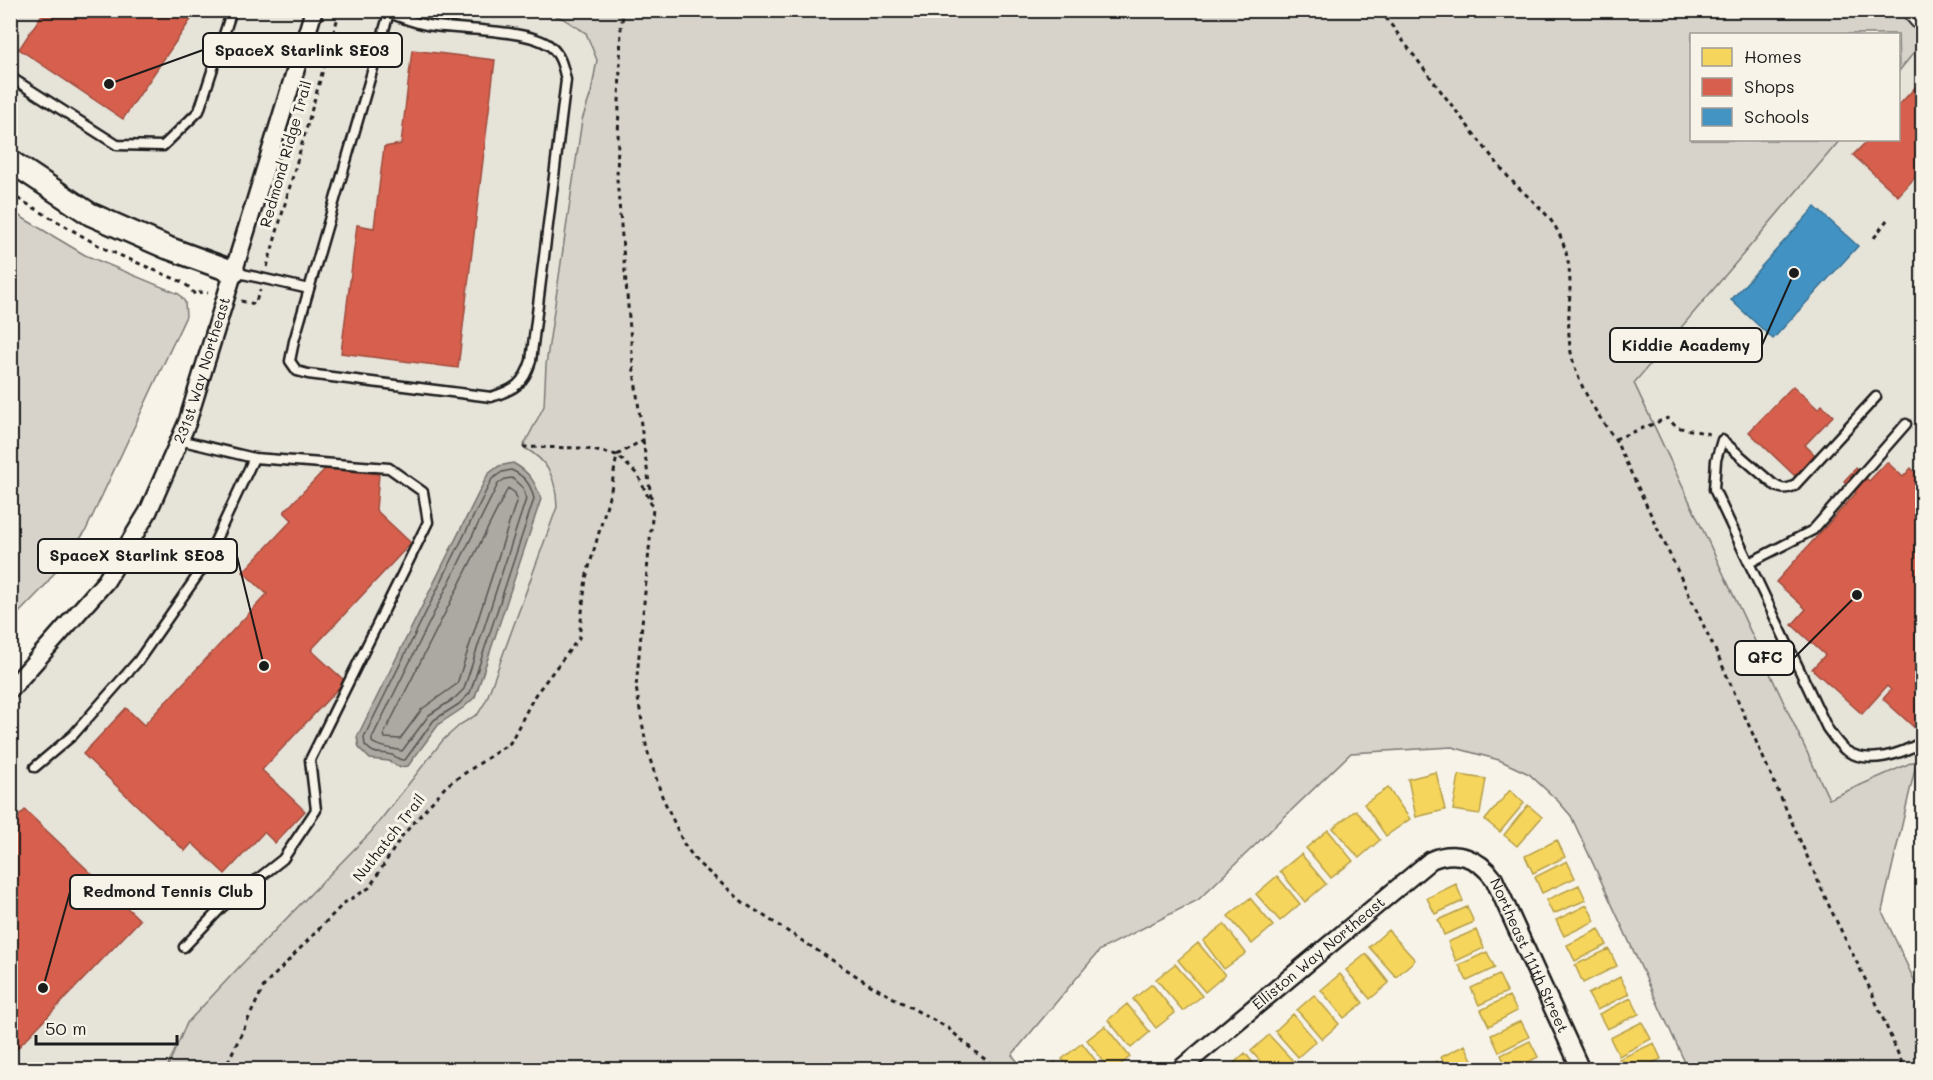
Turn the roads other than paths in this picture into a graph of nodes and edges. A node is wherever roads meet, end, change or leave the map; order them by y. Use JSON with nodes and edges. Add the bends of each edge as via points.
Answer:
{"nodes":[{"id":1,"x":231,"y":10,"type":"edge"},
{"id":2,"x":314,"y":10,"type":"edge"},
{"id":3,"x":1915,"y":10,"type":"edge"},
{"id":4,"x":386,"y":12,"type":"edge"},
{"id":5,"x":1923,"y":18,"type":"edge"},
{"id":6,"x":10,"y":77,"type":"edge"},
{"id":7,"x":10,"y":161,"type":"edge"},
{"id":8,"x":234,"y":272,"type":"junction"},
{"id":9,"x":309,"y":289,"type":"junction"},
{"id":10,"x":1876,"y":397,"type":"dead end"},
{"id":11,"x":1906,"y":424,"type":"dead end"},
{"id":12,"x":179,"y":440,"type":"junction"},
{"id":13,"x":254,"y":458,"type":"junction"},
{"id":14,"x":1749,"y":563,"type":"junction"},
{"id":15,"x":10,"y":690,"type":"edge"},
{"id":16,"x":1923,"y":742,"type":"edge"},
{"id":17,"x":35,"y":767,"type":"dead end"},
{"id":18,"x":1464,"y":856,"type":"joint"},
{"id":19,"x":184,"y":947,"type":"dead end"},
{"id":20,"x":1179,"y":1070,"type":"edge"},
{"id":21,"x":1581,"y":1070,"type":"edge"}],
"edges":[{"from":1,"to":6,"type":"lane","via":[[199,111],[163,146],[117,145]]},
{"from":2,"to":8,"type":"street","name":"231st Way Northeast"},
{"from":3,"to":5,"type":"main road"},
{"from":4,"to":9,"type":"lane"},
{"from":4,"to":9,"type":"lane","via":[[428,25],[541,40],[552,47],[561,61],[566,80],[527,375],[519,384],[491,397],[297,371],[290,361]]},
{"from":7,"to":8,"type":"street","via":[[90,214]]},
{"from":8,"to":9,"type":"lane"},
{"from":8,"to":12,"type":"street","name":"231st Way Northeast"},
{"from":10,"to":14,"type":"lane","via":[[1787,489],[1773,484],[1722,440],[1714,489]]},
{"from":11,"to":14,"type":"lane","via":[[1813,530]]},
{"from":12,"to":13,"type":"lane"},
{"from":12,"to":15,"type":"street","name":"231st Way Northeast","via":[[147,512],[106,581]]},
{"from":13,"to":17,"type":"lane","via":[[202,569],[138,661],[73,735]]},
{"from":13,"to":19,"type":"lane","via":[[389,468],[423,492],[428,522],[310,760],[316,810],[283,859],[221,908]]},
{"from":14,"to":16,"type":"lane","via":[[1827,728],[1846,750],[1872,758],[1909,750]]},
{"from":18,"to":20,"type":"street","name":"Elliston Way Northeast","via":[[1446,855],[1431,860]]},
{"from":18,"to":21,"type":"street","name":"Northeast 111th Street","via":[[1494,879]]}]}
